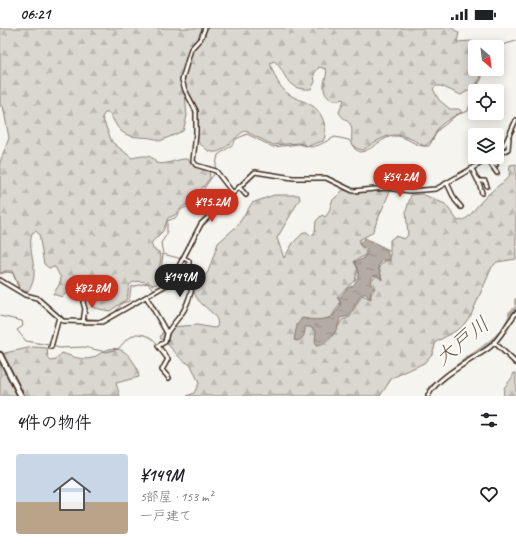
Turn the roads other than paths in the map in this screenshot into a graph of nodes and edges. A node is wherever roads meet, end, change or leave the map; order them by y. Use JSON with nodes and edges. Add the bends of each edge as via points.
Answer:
{"nodes":[{"id":1,"x":205,"y":28,"type":"edge"},
{"id":2,"x":516,"y":120,"type":"edge"},
{"id":3,"x":504,"y":144,"type":"edge"},
{"id":4,"x":483,"y":164,"type":"edge"},
{"id":5,"x":490,"y":164,"type":"edge"},
{"id":6,"x":472,"y":169,"type":"junction"},
{"id":7,"x":497,"y":173,"type":"dead end"},
{"id":8,"x":462,"y":175,"type":"junction"},
{"id":9,"x":478,"y":179,"type":"junction"},
{"id":10,"x":462,"y":180,"type":"dead end"},
{"id":11,"x":447,"y":183,"type":"junction"},
{"id":12,"x":487,"y":186,"type":"dead end"},
{"id":13,"x":239,"y":187,"type":"junction"},
{"id":14,"x":233,"y":193,"type":"junction"},
{"id":15,"x":482,"y":193,"type":"dead end"},
{"id":16,"x":246,"y":195,"type":"dead end"},
{"id":17,"x":226,"y":199,"type":"junction"},
{"id":18,"x":461,"y":207,"type":"dead end"},
{"id":19,"x":232,"y":208,"type":"dead end"},
{"id":20,"x":184,"y":258,"type":"junction"},
{"id":21,"x":0,"y":280,"type":"edge"},
{"id":22,"x":88,"y":290,"type":"dead end"},
{"id":23,"x":147,"y":298,"type":"junction"},
{"id":24,"x":516,"y":313,"type":"edge"},
{"id":25,"x":59,"y":317,"type":"junction"},
{"id":26,"x":83,"y":321,"type":"junction"},
{"id":27,"x":167,"y":333,"type":"junction"},
{"id":28,"x":494,"y":342,"type":"junction"},
{"id":29,"x":51,"y":347,"type":"dead end"},
{"id":30,"x":0,"y":355,"type":"edge"},
{"id":31,"x":516,"y":363,"type":"edge"},
{"id":32,"x":169,"y":378,"type":"dead end"},
{"id":33,"x":21,"y":396,"type":"edge"},
{"id":34,"x":428,"y":396,"type":"edge"}],
"edges":[{"from":1,"to":14,"type":"street","via":[[201,38],[191,48],[182,80],[196,111],[192,161],[196,165],[215,170]]},
{"from":2,"to":3,"type":"street"},
{"from":4,"to":6,"type":"street"},
{"from":5,"to":7,"type":"street"},
{"from":6,"to":8,"type":"street"},
{"from":6,"to":9,"type":"street"},
{"from":8,"to":10,"type":"street"},
{"from":8,"to":11,"type":"street"},
{"from":9,"to":12,"type":"street","via":[[485,181]]},
{"from":9,"to":15,"type":"street"},
{"from":11,"to":13,"type":"street","via":[[436,189],[406,191],[380,188],[353,191],[326,178],[281,177],[257,171]]},
{"from":11,"to":18,"type":"street"},
{"from":13,"to":14,"type":"street"},
{"from":13,"to":16,"type":"street"},
{"from":14,"to":17,"type":"street"},
{"from":17,"to":19,"type":"street"},
{"from":17,"to":20,"type":"street","via":[[201,224]]},
{"from":20,"to":23,"type":"street","via":[[172,282]]},
{"from":20,"to":27,"type":"street","via":[[189,261],[194,278],[184,309]]},
{"from":21,"to":25,"type":"street","via":[[25,295],[37,298]]},
{"from":22,"to":26,"type":"street","via":[[83,302]]},
{"from":23,"to":26,"type":"street","via":[[102,322]]},
{"from":23,"to":27,"type":"street"},
{"from":24,"to":28,"type":"street"},
{"from":25,"to":26,"type":"street","via":[[68,322]]},
{"from":25,"to":29,"type":"street"},
{"from":27,"to":32,"type":"street","via":[[166,342],[158,346],[168,359],[162,370]]},
{"from":28,"to":31,"type":"street"},
{"from":28,"to":34,"type":"street","via":[[474,358],[460,365],[432,388]]},
{"from":30,"to":33,"type":"highway"}]}
